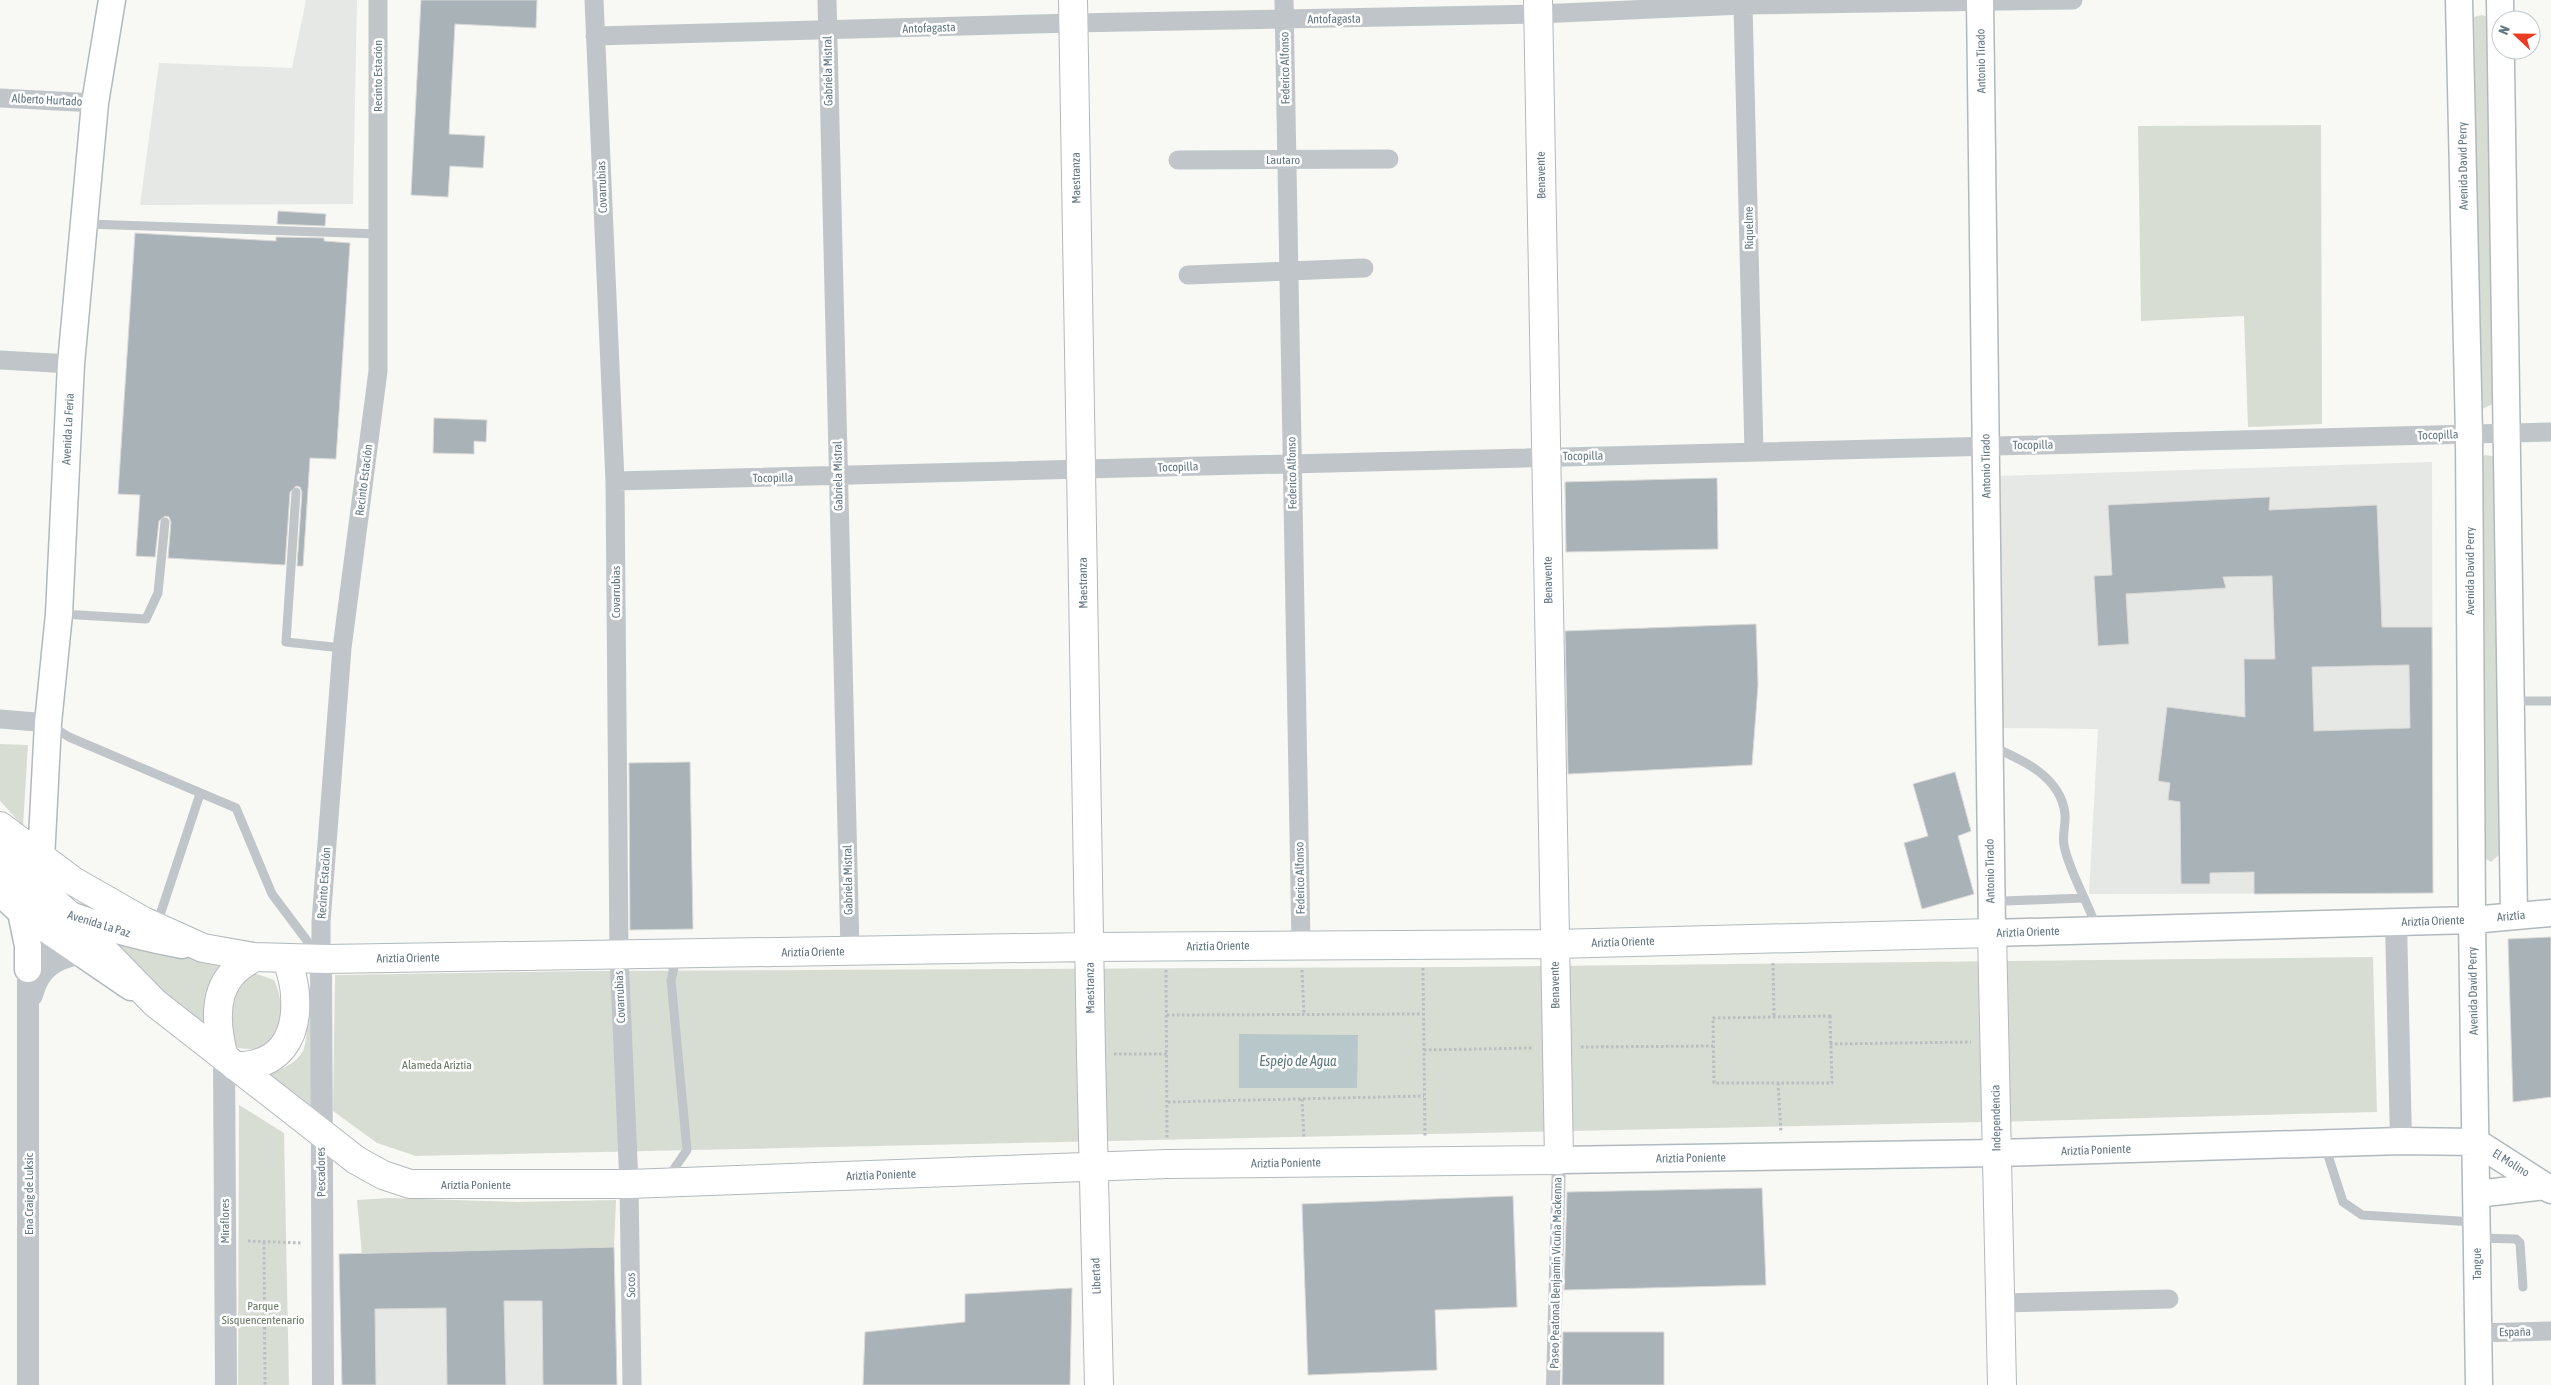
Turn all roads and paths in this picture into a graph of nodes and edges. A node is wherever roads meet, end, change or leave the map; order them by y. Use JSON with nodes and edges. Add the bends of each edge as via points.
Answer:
{"nodes":[{"id":1,"x":112,"y":0,"type":"edge"},
{"id":2,"x":378,"y":0,"type":"edge"},
{"id":3,"x":594,"y":0,"type":"edge"},
{"id":4,"x":827,"y":0,"type":"edge"},
{"id":5,"x":1284,"y":0,"type":"edge"},
{"id":6,"x":2073,"y":0,"type":"edge"},
{"id":7,"x":2459,"y":0,"type":"edge"},
{"id":8,"x":2500,"y":0,"type":"edge"},
{"id":9,"x":1980,"y":1,"type":"edge"},
{"id":10,"x":1743,"y":5,"type":"junction"},
{"id":11,"x":1538,"y":7,"type":"edge"},
{"id":12,"x":1073,"y":12,"type":"edge"},
{"id":13,"x":1284,"y":20,"type":"junction"},
{"id":14,"x":827,"y":31,"type":"junction"},
{"id":15,"x":595,"y":36,"type":"junction"},
{"id":16,"x":0,"y":98,"type":"edge"},
{"id":17,"x":95,"y":103,"type":"junction"},
{"id":18,"x":1389,"y":159,"type":"dead end"},
{"id":19,"x":1178,"y":160,"type":"dead end"},
{"id":20,"x":1286,"y":160,"type":"junction"},
{"id":21,"x":84,"y":224,"type":"junction"},
{"id":22,"x":379,"y":234,"type":"junction"},
{"id":23,"x":1364,"y":268,"type":"dead end"},
{"id":24,"x":1288,"y":271,"type":"junction"},
{"id":25,"x":1188,"y":275,"type":"dead end"},
{"id":26,"x":0,"y":360,"type":"edge"},
{"id":27,"x":71,"y":364,"type":"junction"},
{"id":28,"x":2551,"y":432,"type":"edge"},
{"id":29,"x":2507,"y":433,"type":"junction"},
{"id":30,"x":2470,"y":434,"type":"junction"},
{"id":31,"x":1986,"y":446,"type":"junction"},
{"id":32,"x":1754,"y":452,"type":"junction"},
{"id":33,"x":1546,"y":457,"type":"junction"},
{"id":34,"x":1292,"y":462,"type":"junction"},
{"id":35,"x":1081,"y":470,"type":"junction"},
{"id":36,"x":838,"y":477,"type":"junction"},
{"id":37,"x":615,"y":481,"type":"junction"},
{"id":38,"x":296,"y":492,"type":"dead end"},
{"id":39,"x":164,"y":522,"type":"dead end"},
{"id":40,"x":59,"y":614,"type":"junction"},
{"id":41,"x":342,"y":648,"type":"junction"},
{"id":42,"x":2511,"y":701,"type":"junction"},
{"id":43,"x":2551,"y":701,"type":"edge"},
{"id":44,"x":0,"y":719,"type":"edge"},
{"id":45,"x":48,"y":723,"type":"junction"},
{"id":46,"x":1989,"y":745,"type":"junction"},
{"id":47,"x":200,"y":794,"type":"junction"},
{"id":48,"x":0,"y":826,"type":"edge"},
{"id":49,"x":0,"y":853,"type":"edge"},
{"id":50,"x":41,"y":859,"type":"junction"},
{"id":51,"x":0,"y":884,"type":"edge"},
{"id":52,"x":0,"y":892,"type":"edge"},
{"id":53,"x":2084,"y":898,"type":"junction"},
{"id":54,"x":21,"y":912,"type":"junction"},
{"id":55,"x":2551,"y":913,"type":"edge"},
{"id":56,"x":2514,"y":915,"type":"junction"},
{"id":57,"x":59,"y":918,"type":"junction"},
{"id":58,"x":2472,"y":920,"type":"junction"},
{"id":59,"x":2396,"y":922,"type":"junction"},
{"id":60,"x":1991,"y":926,"type":"junction"},
{"id":61,"x":156,"y":927,"type":"junction"},
{"id":62,"x":2096,"y":930,"type":"junction"},
{"id":63,"x":1772,"y":938,"type":"junction"},
{"id":64,"x":1555,"y":944,"type":"junction"},
{"id":65,"x":1301,"y":945,"type":"junction"},
{"id":66,"x":1424,"y":945,"type":"junction"},
{"id":67,"x":1165,"y":947,"type":"junction"},
{"id":68,"x":203,"y":948,"type":"junction"},
{"id":69,"x":1089,"y":948,"type":"junction"},
{"id":70,"x":850,"y":951,"type":"junction"},
{"id":71,"x":81,"y":954,"type":"junction"},
{"id":72,"x":657,"y":954,"type":"junction"},
{"id":73,"x":618,"y":955,"type":"junction"},
{"id":74,"x":254,"y":957,"type":"junction"},
{"id":75,"x":287,"y":958,"type":"junction"},
{"id":76,"x":321,"y":959,"type":"junction"},
{"id":77,"x":28,"y":969,"type":"junction"},
{"id":78,"x":29,"y":1003,"type":"junction"},
{"id":79,"x":155,"y":1003,"type":"junction"},
{"id":80,"x":1423,"y":1014,"type":"junction"},
{"id":81,"x":1167,"y":1015,"type":"junction"},
{"id":82,"x":1304,"y":1015,"type":"junction"},
{"id":83,"x":1774,"y":1017,"type":"junction"},
{"id":84,"x":1994,"y":1041,"type":"junction"},
{"id":85,"x":1830,"y":1044,"type":"junction"},
{"id":86,"x":1713,"y":1046,"type":"junction"},
{"id":87,"x":1557,"y":1047,"type":"junction"},
{"id":88,"x":1424,"y":1050,"type":"junction"},
{"id":89,"x":1091,"y":1054,"type":"junction"},
{"id":90,"x":1168,"y":1054,"type":"junction"},
{"id":91,"x":229,"y":1061,"type":"junction"},
{"id":92,"x":1778,"y":1083,"type":"junction"},
{"id":93,"x":1424,"y":1096,"type":"junction"},
{"id":94,"x":1302,"y":1099,"type":"junction"},
{"id":95,"x":1168,"y":1102,"type":"junction"},
{"id":96,"x":321,"y":1132,"type":"junction"},
{"id":97,"x":2401,"y":1141,"type":"junction"},
{"id":98,"x":2476,"y":1142,"type":"junction"},
{"id":99,"x":2324,"y":1143,"type":"junction"},
{"id":100,"x":1997,"y":1153,"type":"junction"},
{"id":101,"x":1782,"y":1156,"type":"junction"},
{"id":102,"x":1559,"y":1160,"type":"junction"},
{"id":103,"x":1426,"y":1161,"type":"junction"},
{"id":104,"x":1305,"y":1162,"type":"junction"},
{"id":105,"x":1167,"y":1164,"type":"junction"},
{"id":106,"x":1093,"y":1167,"type":"junction"},
{"id":107,"x":664,"y":1183,"type":"junction"},
{"id":108,"x":629,"y":1184,"type":"junction"},
{"id":109,"x":2548,"y":1188,"type":"edge"},
{"id":110,"x":2477,"y":1194,"type":"junction"},
{"id":111,"x":2477,"y":1230,"type":"junction"},
{"id":112,"x":322,"y":1244,"type":"junction"},
{"id":113,"x":2523,"y":1287,"type":"dead end"},
{"id":114,"x":2169,"y":1299,"type":"dead end"},
{"id":115,"x":2000,"y":1303,"type":"junction"},
{"id":116,"x":2551,"y":1331,"type":"edge"},
{"id":117,"x":2478,"y":1333,"type":"junction"},
{"id":118,"x":28,"y":1385,"type":"edge"},
{"id":119,"x":226,"y":1385,"type":"edge"},
{"id":120,"x":265,"y":1385,"type":"edge"},
{"id":121,"x":323,"y":1385,"type":"edge"},
{"id":122,"x":632,"y":1385,"type":"edge"},
{"id":123,"x":1099,"y":1385,"type":"edge"},
{"id":124,"x":1553,"y":1385,"type":"edge"},
{"id":125,"x":2002,"y":1385,"type":"edge"},
{"id":126,"x":2479,"y":1385,"type":"edge"}],
"edges":[{"from":1,"to":17,"type":"main road","name":"Avenida La Feria"},
{"from":2,"to":22,"type":"street","name":"Recinto Estación"},
{"from":3,"to":15,"type":"street","name":"Covarrubias"},
{"from":4,"to":14,"type":"street","name":"Gabriela Mistral"},
{"from":5,"to":13,"type":"street","name":"Federico Alfonso"},
{"from":6,"to":9,"type":"street","name":"Antofagasta"},
{"from":7,"to":30,"type":"main road","name":"Avenida David Perry"},
{"from":8,"to":29,"type":"main road"},
{"from":9,"to":10,"type":"street","name":"Antofagasta"},
{"from":9,"to":31,"type":"main road","name":"Antonio Tirado"},
{"from":10,"to":11,"type":"street","name":"Antofagasta"},
{"from":10,"to":32,"type":"street","name":"Riquelme"},
{"from":11,"to":13,"type":"street","name":"Antofagasta"},
{"from":11,"to":33,"type":"main road","name":"Benavente"},
{"from":12,"to":13,"type":"street","name":"Antofagasta"},
{"from":12,"to":14,"type":"street","name":"Antofagasta"},
{"from":12,"to":35,"type":"main road","name":"Maestranza"},
{"from":13,"to":20,"type":"street","name":"Federico Alfonso"},
{"from":14,"to":15,"type":"street","name":"Antofagasta"},
{"from":14,"to":36,"type":"street","name":"Gabriela Mistral"},
{"from":15,"to":37,"type":"street","name":"Covarrubias"},
{"from":16,"to":17,"type":"street","name":"Alberto Hurtado"},
{"from":17,"to":21,"type":"main road","name":"Avenida La Feria"},
{"from":18,"to":20,"type":"street","name":"Lautaro"},
{"from":19,"to":20,"type":"street","name":"Lautaro"},
{"from":20,"to":24,"type":"street","name":"Federico Alfonso"},
{"from":21,"to":22,"type":"lane"},
{"from":21,"to":27,"type":"main road","name":"Avenida La Feria"},
{"from":22,"to":41,"type":"street","name":"Recinto Estación","via":[[378,371]]},
{"from":23,"to":24,"type":"street"},
{"from":24,"to":25,"type":"street"},
{"from":24,"to":34,"type":"street","name":"Federico Alfonso"},
{"from":26,"to":27,"type":"street"},
{"from":27,"to":40,"type":"main road","name":"Avenida La Feria"},
{"from":28,"to":29,"type":"street","name":"Tocopilla"},
{"from":29,"to":30,"type":"street","name":"Tocopilla"},
{"from":29,"to":42,"type":"main road"},
{"from":30,"to":31,"type":"street","name":"Tocopilla"},
{"from":30,"to":58,"type":"main road","name":"Avenida David Perry"},
{"from":31,"to":32,"type":"street","name":"Tocopilla"},
{"from":31,"to":46,"type":"main road","name":"Antonio Tirado"},
{"from":32,"to":33,"type":"street","name":"Tocopilla"},
{"from":33,"to":34,"type":"street","name":"Tocopilla"},
{"from":33,"to":64,"type":"main road","name":"Benavente"},
{"from":34,"to":35,"type":"street","name":"Tocopilla"},
{"from":34,"to":65,"type":"street","name":"Federico Alfonso"},
{"from":35,"to":36,"type":"street","name":"Tocopilla"},
{"from":35,"to":69,"type":"main road","name":"Maestranza"},
{"from":36,"to":37,"type":"street","name":"Tocopilla"},
{"from":36,"to":70,"type":"street","name":"Gabriela Mistral"},
{"from":37,"to":73,"type":"street","name":"Covarrubias"},
{"from":38,"to":41,"type":"lane","via":[[286,642]]},
{"from":39,"to":40,"type":"lane","via":[[158,593],[146,619]]},
{"from":40,"to":45,"type":"main road","name":"Avenida La Feria"},
{"from":41,"to":76,"type":"street","name":"Recinto Estación"},
{"from":42,"to":43,"type":"lane"},
{"from":42,"to":56,"type":"main road"},
{"from":44,"to":45,"type":"street"},
{"from":45,"to":47,"type":"lane","via":[[69,736]]},
{"from":45,"to":50,"type":"main road","name":"Avenida La Feria"},
{"from":46,"to":53,"type":"lane","via":[[2025,761],[2042,773],[2058,793],[2065,813],[2064,845]]},
{"from":46,"to":60,"type":"main road","name":"Antonio Tirado"},
{"from":47,"to":61,"type":"lane"},
{"from":47,"to":76,"type":"lane","via":[[236,808],[272,894]]},
{"from":48,"to":50,"type":"main road","name":"Ariztía Oriente"},
{"from":49,"to":57,"type":"main road","name":"Ariztía Poniente"},
{"from":50,"to":57,"type":"main road","via":[[43,878]]},
{"from":50,"to":61,"type":"main road","name":"Ariztía Oriente","via":[[106,901]]},
{"from":51,"to":57,"type":"main road","name":"Avenida La Paz"},
{"from":52,"to":54,"type":"main road","name":"Avenida La Paz"},
{"from":53,"to":60,"type":"lane","via":[[2004,901]]},
{"from":53,"to":62,"type":"lane"},
{"from":54,"to":57,"type":"main road","name":"Avenida La Paz"},
{"from":54,"to":77,"type":"main road","via":[[28,946]]},
{"from":55,"to":56,"type":"main road","name":"Ariztía"},
{"from":56,"to":58,"type":"main road","name":"Ariztía"},
{"from":57,"to":68,"type":"main road","name":"Avenida La Paz"},
{"from":57,"to":71,"type":"main road","name":"Avenida La Paz"},
{"from":57,"to":77,"type":"street"},
{"from":57,"to":79,"type":"main road","name":"Ariztía Poniente"},
{"from":58,"to":59,"type":"main road","name":"Ariztía Oriente"},
{"from":58,"to":98,"type":"main road","name":"Avenida David Perry"},
{"from":59,"to":62,"type":"main road","name":"Ariztía Oriente"},
{"from":59,"to":97,"type":"street"},
{"from":60,"to":62,"type":"main road","name":"Ariztía Oriente"},
{"from":60,"to":63,"type":"main road","name":"Ariztía Oriente"},
{"from":60,"to":84,"type":"main road","name":"Independencia"},
{"from":61,"to":68,"type":"main road","name":"Ariztía Oriente"},
{"from":63,"to":64,"type":"main road","name":"Ariztía Oriente"},
{"from":63,"to":83,"type":"path"},
{"from":64,"to":66,"type":"main road","name":"Ariztía Oriente"},
{"from":64,"to":87,"type":"main road","name":"Benavente"},
{"from":65,"to":66,"type":"main road","name":"Ariztía Oriente"},
{"from":65,"to":67,"type":"main road","name":"Ariztía Oriente"},
{"from":65,"to":82,"type":"path"},
{"from":66,"to":80,"type":"path"},
{"from":67,"to":69,"type":"main road","name":"Ariztía Oriente"},
{"from":67,"to":81,"type":"path"},
{"from":68,"to":74,"type":"main road","name":"Ariztía Oriente"},
{"from":69,"to":70,"type":"main road","name":"Ariztía Oriente"},
{"from":69,"to":89,"type":"main road","name":"Maestranza"},
{"from":70,"to":72,"type":"main road","name":"Ariztía Oriente"},
{"from":71,"to":78,"type":"street","name":"Ena Craig de Luksic","via":[[66,956],[47,965],[35,982]]},
{"from":71,"to":79,"type":"main road","name":"Avenida La Paz"},
{"from":72,"to":73,"type":"main road","name":"Ariztía Oriente"},
{"from":72,"to":107,"type":"lane","via":[[674,968],[671,980],[687,1150]]},
{"from":73,"to":76,"type":"main road","name":"Ariztía Oriente"},
{"from":73,"to":108,"type":"street","name":"Covarrubias"},
{"from":74,"to":75,"type":"main road","name":"Ariztía Oriente"},
{"from":74,"to":91,"type":"main road","via":[[232,974],[221,994],[219,1037]]},
{"from":75,"to":76,"type":"main road","name":"Ariztía Oriente"},
{"from":75,"to":91,"type":"main road","via":[[296,994],[294,1027],[289,1040],[270,1059],[259,1064]]},
{"from":76,"to":96,"type":"street","name":"Pescadores"},
{"from":77,"to":78,"type":"street","name":"Ena Craig de Luksic"},
{"from":78,"to":118,"type":"street","name":"Ena Craig de Luksic"},
{"from":79,"to":91,"type":"main road","name":"Ariztía Poniente"},
{"from":80,"to":82,"type":"path"},
{"from":80,"to":88,"type":"path"},
{"from":81,"to":82,"type":"path"},
{"from":81,"to":90,"type":"path"},
{"from":83,"to":85,"type":"path","via":[[1830,1016]]},
{"from":83,"to":86,"type":"path","via":[[1713,1018]]},
{"from":84,"to":85,"type":"path"},
{"from":84,"to":100,"type":"main road","name":"Independencia"},
{"from":85,"to":92,"type":"path","via":[[1832,1083]]},
{"from":86,"to":87,"type":"path"},
{"from":86,"to":92,"type":"path","via":[[1714,1084]]},
{"from":87,"to":88,"type":"path"},
{"from":87,"to":102,"type":"main road","name":"Benavente"},
{"from":88,"to":93,"type":"path"},
{"from":89,"to":90,"type":"path"},
{"from":89,"to":106,"type":"main road","name":"Maestranza"},
{"from":90,"to":95,"type":"path"},
{"from":91,"to":96,"type":"main road","name":"Ariztía Poniente"},
{"from":91,"to":119,"type":"street","name":"Miraflores"},
{"from":92,"to":101,"type":"path"},
{"from":93,"to":94,"type":"path"},
{"from":93,"to":103,"type":"path"},
{"from":94,"to":95,"type":"path"},
{"from":94,"to":104,"type":"path"},
{"from":95,"to":105,"type":"path"},
{"from":96,"to":108,"type":"main road","name":"Ariztía Poniente","via":[[370,1168],[410,1184]]},
{"from":96,"to":112,"type":"street","name":"Pescadores"},
{"from":97,"to":98,"type":"main road","name":"Ariztía Poniente"},
{"from":97,"to":99,"type":"main road","name":"Ariztía Poniente"},
{"from":98,"to":109,"type":"main road","name":"El Molino"},
{"from":98,"to":110,"type":"main road","name":"Tangue"},
{"from":99,"to":100,"type":"main road","name":"Ariztía Poniente"},
{"from":99,"to":111,"type":"lane","via":[[2343,1202],[2362,1215]]},
{"from":100,"to":101,"type":"main road","name":"Ariztía Poniente"},
{"from":100,"to":115,"type":"main road","name":"Independencia"},
{"from":101,"to":102,"type":"main road","name":"Ariztía Poniente"},
{"from":102,"to":103,"type":"main road","name":"Ariztía Poniente"},
{"from":102,"to":124,"type":"street","name":"Paseo Peatonal Benjamín Vicuña Mackenna"},
{"from":103,"to":104,"type":"main road","name":"Ariztía Poniente"},
{"from":104,"to":105,"type":"main road","name":"Ariztía Poniente"},
{"from":105,"to":106,"type":"main road","name":"Ariztía Poniente"},
{"from":106,"to":107,"type":"main road","name":"Ariztía Poniente"},
{"from":106,"to":123,"type":"main road","name":"Libertad"},
{"from":107,"to":108,"type":"main road","name":"Ariztía Poniente"},
{"from":108,"to":122,"type":"street","name":"Socos"},
{"from":109,"to":110,"type":"main road","name":"El Molino"},
{"from":110,"to":111,"type":"main road","name":"Tangue"},
{"from":111,"to":113,"type":"lane","via":[[2516,1238],[2520,1244]]},
{"from":111,"to":117,"type":"main road","name":"Tangue"},
{"from":112,"to":120,"type":"path","via":[[264,1242]]},
{"from":112,"to":121,"type":"street","name":"Pescadores"},
{"from":114,"to":115,"type":"street"},
{"from":115,"to":125,"type":"main road","name":"Independencia"},
{"from":116,"to":117,"type":"street","name":"España"},
{"from":117,"to":126,"type":"main road","name":"Tangue"}]}
